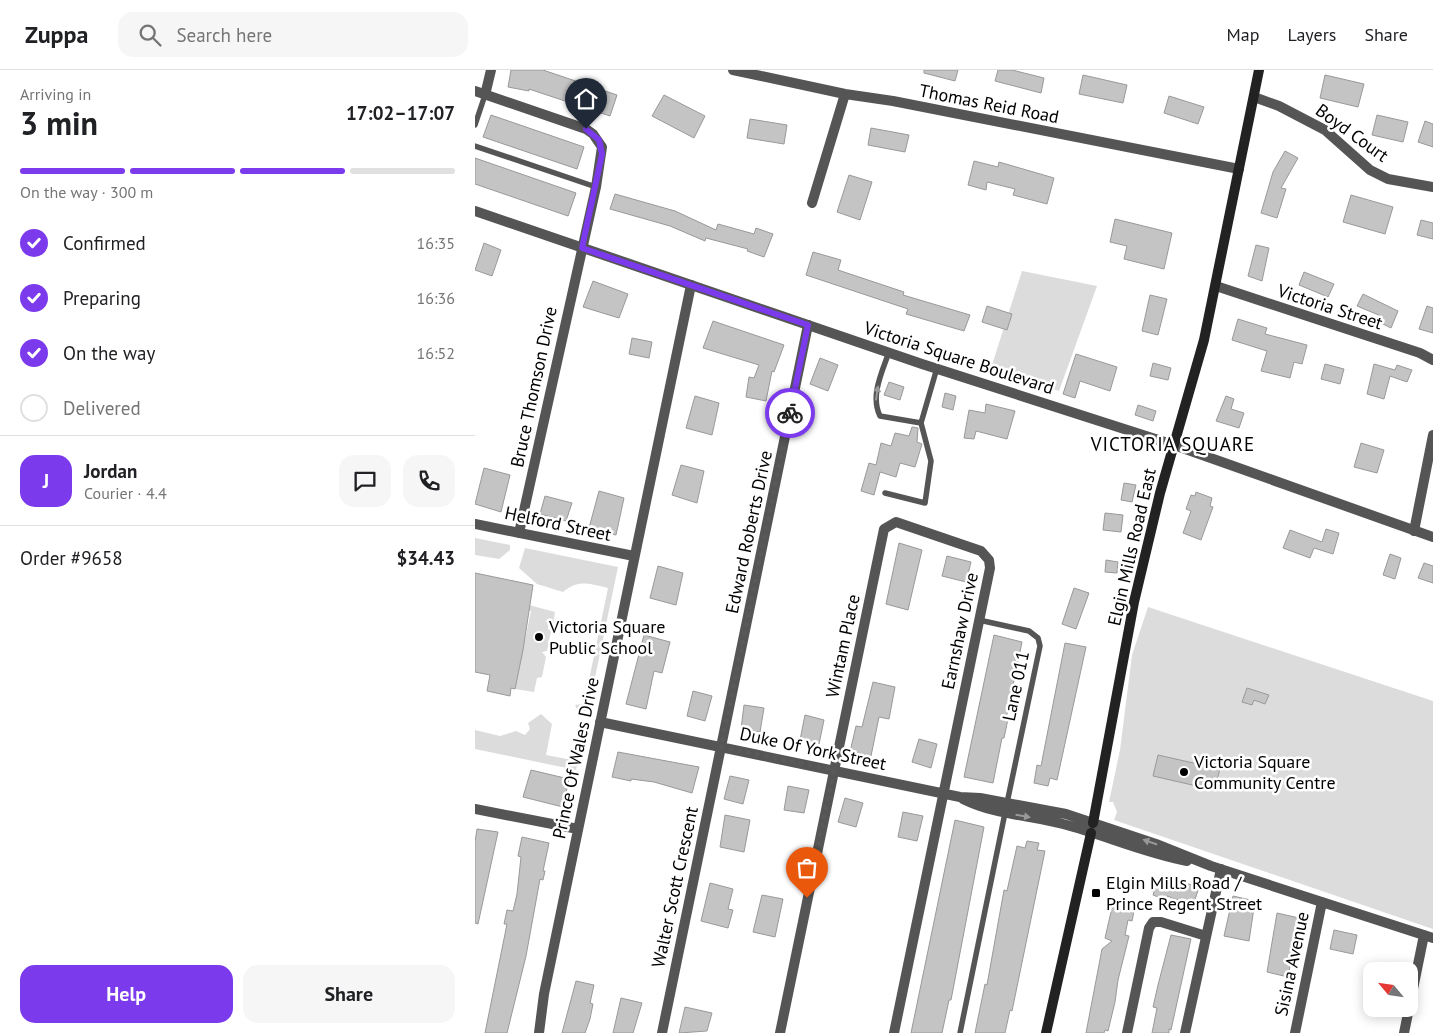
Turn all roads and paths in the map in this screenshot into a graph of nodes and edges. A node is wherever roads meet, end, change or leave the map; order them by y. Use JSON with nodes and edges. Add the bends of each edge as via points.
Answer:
{"nodes":[{"id":1,"x":491,"y":70,"type":"edge"},
{"id":2,"x":733,"y":70,"type":"edge"},
{"id":3,"x":1259,"y":70,"type":"edge"},
{"id":4,"x":480,"y":93,"type":"edge"},
{"id":5,"x":845,"y":94,"type":"junction"},
{"id":6,"x":1254,"y":97,"type":"junction"},
{"id":7,"x":475,"y":125,"type":"edge"},
{"id":8,"x":475,"y":146,"type":"edge"},
{"id":9,"x":1239,"y":169,"type":"junction"},
{"id":10,"x":596,"y":187,"type":"junction"},
{"id":11,"x":1433,"y":187,"type":"edge"},
{"id":12,"x":812,"y":203,"type":"dead end"},
{"id":13,"x":475,"y":212,"type":"edge"},
{"id":14,"x":582,"y":248,"type":"junction"},
{"id":15,"x":691,"y":285,"type":"junction"},
{"id":16,"x":1216,"y":286,"type":"junction"},
{"id":17,"x":808,"y":325,"type":"junction"},
{"id":18,"x":889,"y":352,"type":"junction"},
{"id":19,"x":1433,"y":360,"type":"edge"},
{"id":20,"x":937,"y":368,"type":"junction"},
{"id":21,"x":921,"y":423,"type":"junction"},
{"id":22,"x":1433,"y":435,"type":"edge"},
{"id":23,"x":1174,"y":445,"type":"junction"},
{"id":24,"x":885,"y":493,"type":"dead end"},
{"id":25,"x":475,"y":524,"type":"edge"},
{"id":26,"x":884,"y":529,"type":"joint"},
{"id":27,"x":1414,"y":530,"type":"junction"},
{"id":28,"x":519,"y":533,"type":"junction"},
{"id":29,"x":1433,"y":537,"type":"edge"},
{"id":30,"x":635,"y":556,"type":"junction"},
{"id":31,"x":979,"y":620,"type":"junction"},
{"id":32,"x":600,"y":722,"type":"junction"},
{"id":33,"x":721,"y":747,"type":"junction"},
{"id":34,"x":834,"y":770,"type":"junction"},
{"id":35,"x":943,"y":793,"type":"junction"},
{"id":36,"x":1006,"y":808,"type":"junction"},
{"id":37,"x":475,"y":809,"type":"edge"},
{"id":38,"x":1092,"y":828,"type":"junction"},
{"id":39,"x":578,"y":829,"type":"junction"},
{"id":40,"x":1216,"y":867,"type":"junction"},
{"id":41,"x":1322,"y":902,"type":"junction"},
{"id":42,"x":1206,"y":936,"type":"junction"},
{"id":43,"x":1429,"y":937,"type":"edge"},
{"id":44,"x":539,"y":1033,"type":"edge"},
{"id":45,"x":662,"y":1033,"type":"edge"},
{"id":46,"x":779,"y":1033,"type":"edge"},
{"id":47,"x":894,"y":1033,"type":"edge"},
{"id":48,"x":960,"y":1033,"type":"edge"},
{"id":49,"x":1046,"y":1033,"type":"edge"},
{"id":50,"x":1127,"y":1033,"type":"edge"},
{"id":51,"x":1185,"y":1033,"type":"edge"},
{"id":52,"x":1295,"y":1033,"type":"edge"},
{"id":53,"x":1404,"y":1033,"type":"edge"}],
"edges":[{"from":1,"to":4,"type":"street"},
{"from":2,"to":5,"type":"street","name":"Thomas Reid Road"},
{"from":3,"to":6,"type":"main road","name":"Elgin Mills Road East"},
{"from":4,"to":7,"type":"lane"},
{"from":4,"to":10,"type":"street","name":"Bruce Thomson Drive","via":[[593,134],[602,147]]},
{"from":5,"to":9,"type":"street","name":"Thomas Reid Road"},
{"from":5,"to":12,"type":"street"},
{"from":6,"to":9,"type":"main road","name":"Elgin Mills Road East"},
{"from":6,"to":11,"type":"street","name":"Boyd Court","via":[[1325,130],[1370,170],[1388,179]]},
{"from":8,"to":10,"type":"lane"},
{"from":9,"to":16,"type":"main road","name":"Elgin Mills Road East"},
{"from":10,"to":14,"type":"street","name":"Bruce Thomson Drive"},
{"from":13,"to":14,"type":"street","name":"Victoria Square Boulevard"},
{"from":14,"to":15,"type":"street","name":"Victoria Square Boulevard"},
{"from":14,"to":28,"type":"street","name":"Bruce Thomson Drive"},
{"from":15,"to":17,"type":"street","name":"Victoria Square Boulevard"},
{"from":15,"to":30,"type":"street","name":"Prince Of Wales Drive"},
{"from":16,"to":19,"type":"street","name":"Victoria Street"},
{"from":16,"to":23,"type":"main road","name":"Elgin Mills Road East","via":[[1201,354]]},
{"from":17,"to":18,"type":"street","name":"Victoria Square Boulevard"},
{"from":17,"to":33,"type":"street","name":"Edward Roberts Drive"},
{"from":18,"to":20,"type":"street","name":"Victoria Square Boulevard"},
{"from":21,"to":18,"type":"lane","one_way":true,"via":[[887,419],[877,410],[878,387]]},
{"from":20,"to":21,"type":"lane"},
{"from":20,"to":23,"type":"street","name":"Victoria Square Boulevard"},
{"from":21,"to":24,"type":"lane","via":[[931,462],[925,503]]},
{"from":22,"to":27,"type":"street"},
{"from":23,"to":27,"type":"street","name":"Victoria Square Boulevard"},
{"from":23,"to":38,"type":"main road","name":"Elgin Mills Road East","via":[[1133,602]]},
{"from":25,"to":28,"type":"street","name":"Helford Street"},
{"from":26,"to":31,"type":"street","name":"Earnshaw Drive","via":[[896,522],[907,524],[986,554],[990,568]]},
{"from":26,"to":34,"type":"street","name":"Wintam Place"},
{"from":27,"to":29,"type":"street","name":"Victoria Square Boulevard"},
{"from":28,"to":30,"type":"street","name":"Helford Street"},
{"from":30,"to":32,"type":"street","name":"Prince Of Wales Drive"},
{"from":31,"to":35,"type":"street","name":"Earnshaw Drive"},
{"from":31,"to":36,"type":"lane","name":"Lane 011","via":[[1029,630],[1038,638],[1040,646]]},
{"from":32,"to":33,"type":"street","name":"Duke Of York Street"},
{"from":32,"to":39,"type":"street","name":"Prince Of Wales Drive"},
{"from":33,"to":34,"type":"street","name":"Duke Of York Street"},
{"from":33,"to":45,"type":"street","name":"Walter Scott Crescent"},
{"from":34,"to":35,"type":"street","name":"Duke Of York Street"},
{"from":34,"to":46,"type":"street","name":"Wintam Place"},
{"from":35,"to":36,"type":"street","name":"Duke Of York Street"},
{"from":35,"to":47,"type":"street"},
{"from":36,"to":38,"type":"street","name":"Duke Of York Street","via":[[1063,824]]},
{"from":36,"to":48,"type":"lane","name":"Lane 011"},
{"from":37,"to":39,"type":"street"},
{"from":38,"to":40,"type":"street","name":"Duke Of York Street","via":[[1162,856]]},
{"from":38,"to":49,"type":"main road","name":"Elgin Mills Road East"},
{"from":39,"to":44,"type":"street","name":"Prince Of Wales Drive"},
{"from":40,"to":41,"type":"street","name":"Duke Of York Street"},
{"from":40,"to":42,"type":"street"},
{"from":41,"to":43,"type":"street","name":"Duke Of York Street"},
{"from":41,"to":52,"type":"street","name":"Sisina Avenue"},
{"from":42,"to":50,"type":"street","via":[[1153,922],[1149,928]]},
{"from":42,"to":51,"type":"street"},
{"from":43,"to":53,"type":"street"}]}
